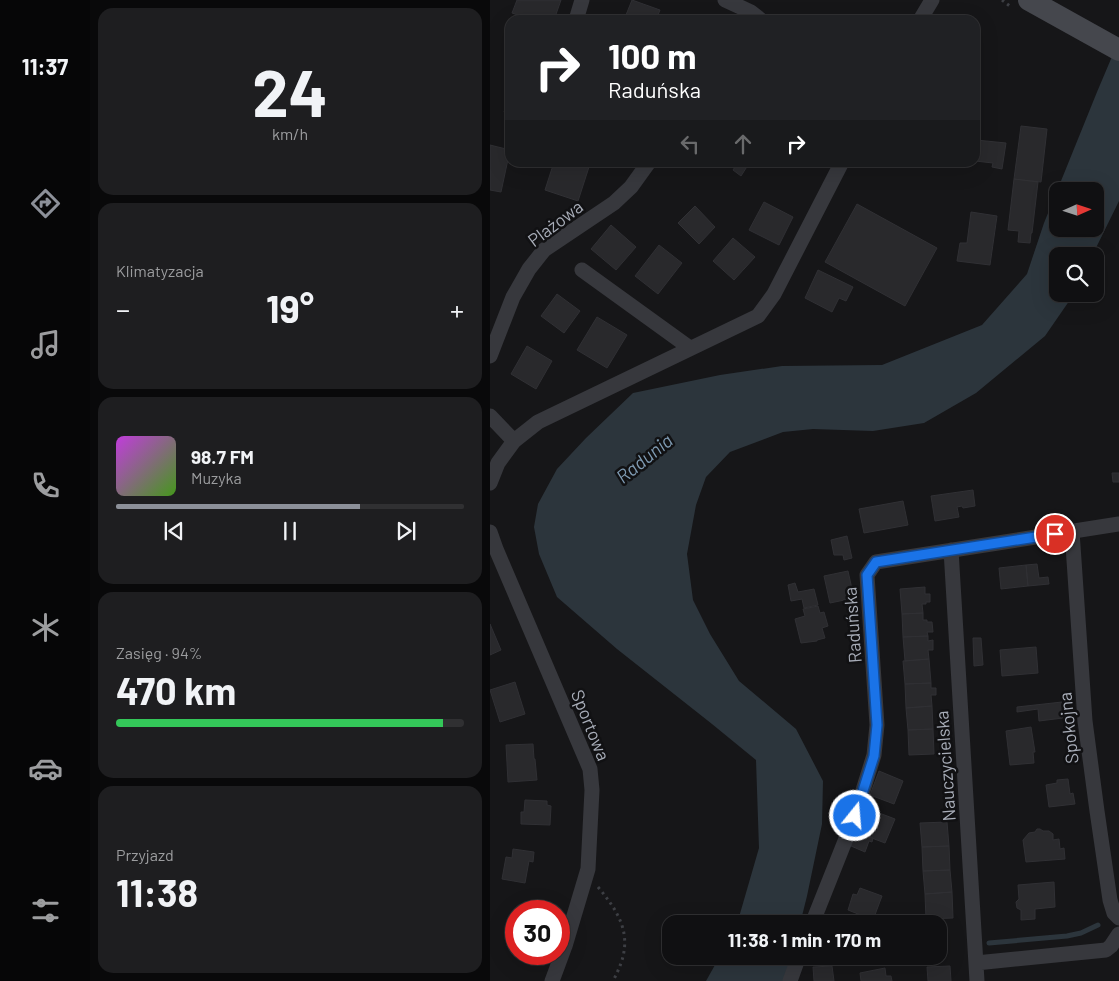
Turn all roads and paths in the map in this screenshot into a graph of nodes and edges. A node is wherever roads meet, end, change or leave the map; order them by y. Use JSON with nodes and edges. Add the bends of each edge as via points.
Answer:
{"nodes":[{"id":1,"x":582,"y":0,"type":"edge"},
{"id":2,"x":725,"y":0,"type":"edge"},
{"id":3,"x":932,"y":0,"type":"edge"},
{"id":4,"x":1029,"y":0,"type":"edge"},
{"id":5,"x":578,"y":15,"type":"edge"},
{"id":6,"x":755,"y":15,"type":"edge"},
{"id":7,"x":923,"y":15,"type":"edge"},
{"id":8,"x":1119,"y":50,"type":"edge"},
{"id":9,"x":645,"y":167,"type":"edge"},
{"id":10,"x":839,"y":167,"type":"edge"},
{"id":11,"x":582,"y":270,"type":"dead end"},
{"id":12,"x":690,"y":348,"type":"junction"},
{"id":13,"x":490,"y":356,"type":"edge"},
{"id":14,"x":490,"y":416,"type":"edge"},
{"id":15,"x":514,"y":441,"type":"junction"},
{"id":16,"x":490,"y":483,"type":"edge"},
{"id":17,"x":1119,"y":524,"type":"edge"},
{"id":18,"x":1072,"y":531,"type":"junction"},
{"id":19,"x":490,"y":532,"type":"edge"},
{"id":20,"x":951,"y":550,"type":"junction"},
{"id":21,"x":585,"y":880,"type":"junction"},
{"id":22,"x":816,"y":915,"type":"edge"},
{"id":23,"x":1119,"y":918,"type":"edge"},
{"id":24,"x":1119,"y":934,"type":"edge"},
{"id":25,"x":976,"y":962,"type":"junction"},
{"id":26,"x":796,"y":965,"type":"edge"},
{"id":27,"x":552,"y":981,"type":"edge"},
{"id":28,"x":613,"y":981,"type":"edge"},
{"id":29,"x":790,"y":981,"type":"edge"},
{"id":30,"x":977,"y":981,"type":"edge"}],
"edges":[{"from":1,"to":5,"type":"street"},
{"from":2,"to":6,"type":"street"},
{"from":3,"to":7,"type":"street"},
{"from":4,"to":8,"type":"main road"},
{"from":9,"to":13,"type":"street","name":"Plażowa","via":[[614,203],[544,250],[514,297]]},
{"from":10,"to":12,"type":"street","via":[[774,294],[758,316]]},
{"from":11,"to":12,"type":"street"},
{"from":12,"to":15,"type":"street","via":[[538,422]]},
{"from":14,"to":15,"type":"street"},
{"from":15,"to":16,"type":"street","via":[[498,463]]},
{"from":17,"to":18,"type":"street","name":"Raduńska"},
{"from":18,"to":20,"type":"street","name":"Raduńska"},
{"from":18,"to":23,"type":"street","name":"Spokojna","via":[[1089,748],[1110,900]]},
{"from":19,"to":21,"type":"street","name":"Sportowa","via":[[590,769],[592,790]]},
{"from":20,"to":22,"type":"street","name":"Raduńska","via":[[876,562],[867,575],[877,725],[874,756],[855,816]]},
{"from":20,"to":25,"type":"street","name":"Nauczycielska"},
{"from":21,"to":27,"type":"street","name":"Sportowa"},
{"from":21,"to":28,"type":"path","via":[[597,885],[621,921],[626,941],[622,963]]},
{"from":24,"to":25,"type":"street","via":[[1106,950]]},
{"from":25,"to":30,"type":"street","name":"Nauczycielska"},
{"from":26,"to":29,"type":"street"}]}
